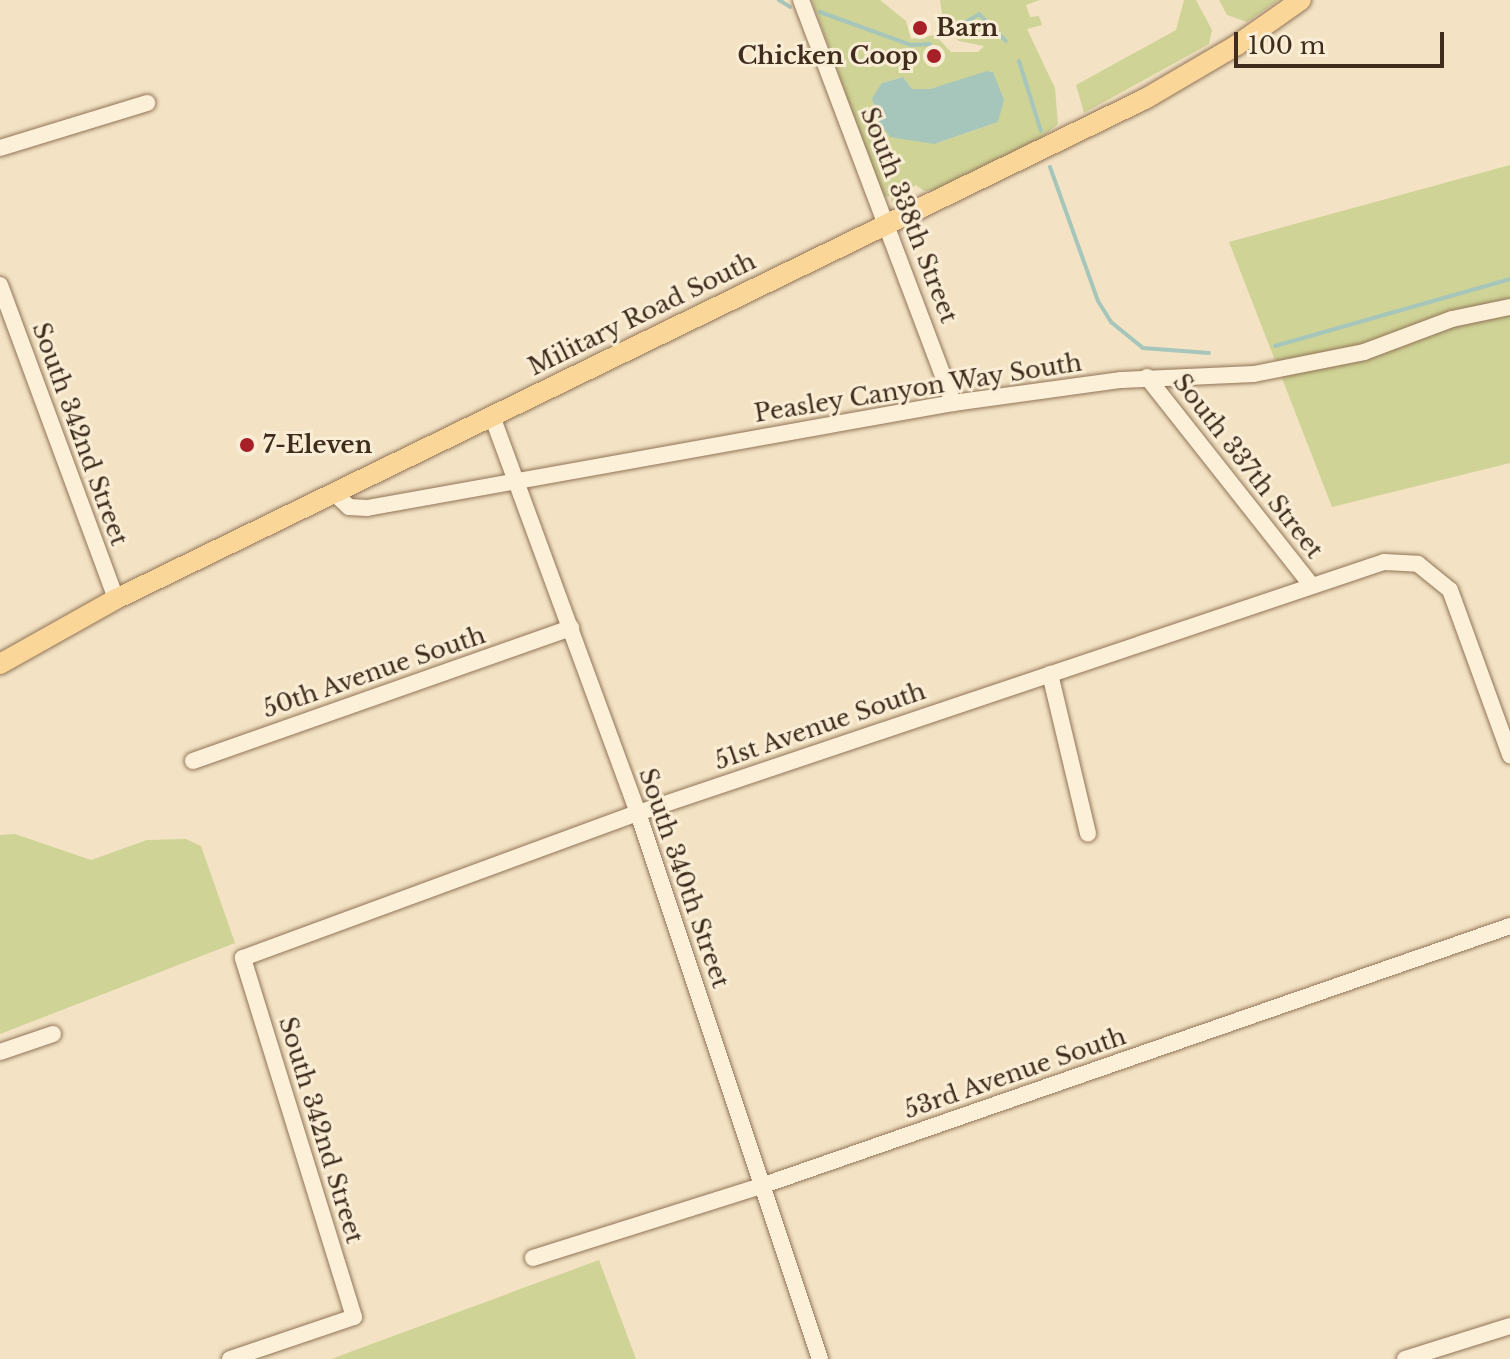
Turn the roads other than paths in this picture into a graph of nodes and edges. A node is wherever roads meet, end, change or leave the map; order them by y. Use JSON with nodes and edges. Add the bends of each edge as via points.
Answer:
{"nodes":[{"id":1,"x":801,"y":0,"type":"edge"},
{"id":2,"x":1301,"y":0,"type":"edge"},
{"id":3,"x":147,"y":103,"type":"dead end"},
{"id":4,"x":0,"y":148,"type":"edge"},
{"id":5,"x":886,"y":224,"type":"junction"},
{"id":6,"x":0,"y":285,"type":"edge"},
{"id":7,"x":1510,"y":307,"type":"edge"},
{"id":8,"x":1147,"y":377,"type":"junction"},
{"id":9,"x":953,"y":403,"type":"junction"},
{"id":10,"x":492,"y":416,"type":"junction"},
{"id":11,"x":520,"y":481,"type":"junction"},
{"id":12,"x":335,"y":494,"type":"junction"},
{"id":13,"x":1311,"y":585,"type":"junction"},
{"id":14,"x":116,"y":599,"type":"junction"},
{"id":15,"x":571,"y":628,"type":"junction"},
{"id":16,"x":0,"y":664,"type":"edge"},
{"id":17,"x":1050,"y":674,"type":"junction"},
{"id":18,"x":1510,"y":755,"type":"edge"},
{"id":19,"x":193,"y":761,"type":"dead end"},
{"id":20,"x":638,"y":813,"type":"junction"},
{"id":21,"x":1088,"y":834,"type":"dead end"},
{"id":22,"x":1510,"y":926,"type":"edge"},
{"id":23,"x":243,"y":958,"type":"joint"},
{"id":24,"x":53,"y":1034,"type":"dead end"},
{"id":25,"x":0,"y":1052,"type":"edge"},
{"id":26,"x":761,"y":1186,"type":"junction"},
{"id":27,"x":533,"y":1258,"type":"dead end"},
{"id":28,"x":1510,"y":1326,"type":"edge"},
{"id":29,"x":230,"y":1359,"type":"edge"},
{"id":30,"x":820,"y":1359,"type":"edge"},
{"id":31,"x":1405,"y":1359,"type":"edge"}],
"edges":[{"from":1,"to":5,"type":"street","name":"South 338th Street"},
{"from":2,"to":5,"type":"main road","name":"Military Road South","via":[[1157,92]]},
{"from":3,"to":4,"type":"street"},
{"from":5,"to":9,"type":"street","name":"South 338th Street"},
{"from":5,"to":10,"type":"main road","name":"Military Road South"},
{"from":6,"to":14,"type":"street","name":"South 342nd Street"},
{"from":7,"to":8,"type":"street","name":"Peasley Canyon Way South","via":[[1452,319],[1364,352],[1297,367],[1232,376]]},
{"from":8,"to":9,"type":"street","name":"Peasley Canyon Way South"},
{"from":8,"to":13,"type":"street","name":"South 337th Street"},
{"from":9,"to":11,"type":"street","name":"Peasley Canyon Way South"},
{"from":10,"to":11,"type":"street","name":"South 340th Street"},
{"from":10,"to":12,"type":"main road","name":"Military Road South"},
{"from":11,"to":12,"type":"street","name":"Peasley Canyon Way South","via":[[357,509]]},
{"from":11,"to":15,"type":"street","name":"South 340th Street"},
{"from":12,"to":14,"type":"main road","name":"Military Road South"},
{"from":13,"to":17,"type":"street","name":"51st Avenue South"},
{"from":13,"to":18,"type":"street","name":"51st Avenue South","via":[[1384,562],[1418,564],[1450,590]]},
{"from":14,"to":16,"type":"main road","name":"Military Road South"},
{"from":15,"to":19,"type":"street","name":"50th Avenue South"},
{"from":15,"to":20,"type":"street","name":"South 340th Street"},
{"from":17,"to":20,"type":"street","name":"51st Avenue South"},
{"from":17,"to":21,"type":"street"},
{"from":20,"to":23,"type":"street","name":"51st Avenue South"},
{"from":20,"to":26,"type":"street","name":"South 340th Street"},
{"from":22,"to":26,"type":"street","name":"53rd Avenue South"},
{"from":23,"to":29,"type":"street","name":"South 342nd Street","via":[[354,1317]]},
{"from":24,"to":25,"type":"street"},
{"from":26,"to":27,"type":"street","name":"53rd Avenue South"},
{"from":26,"to":30,"type":"street","name":"South 340th Street"},
{"from":28,"to":31,"type":"street"}]}
